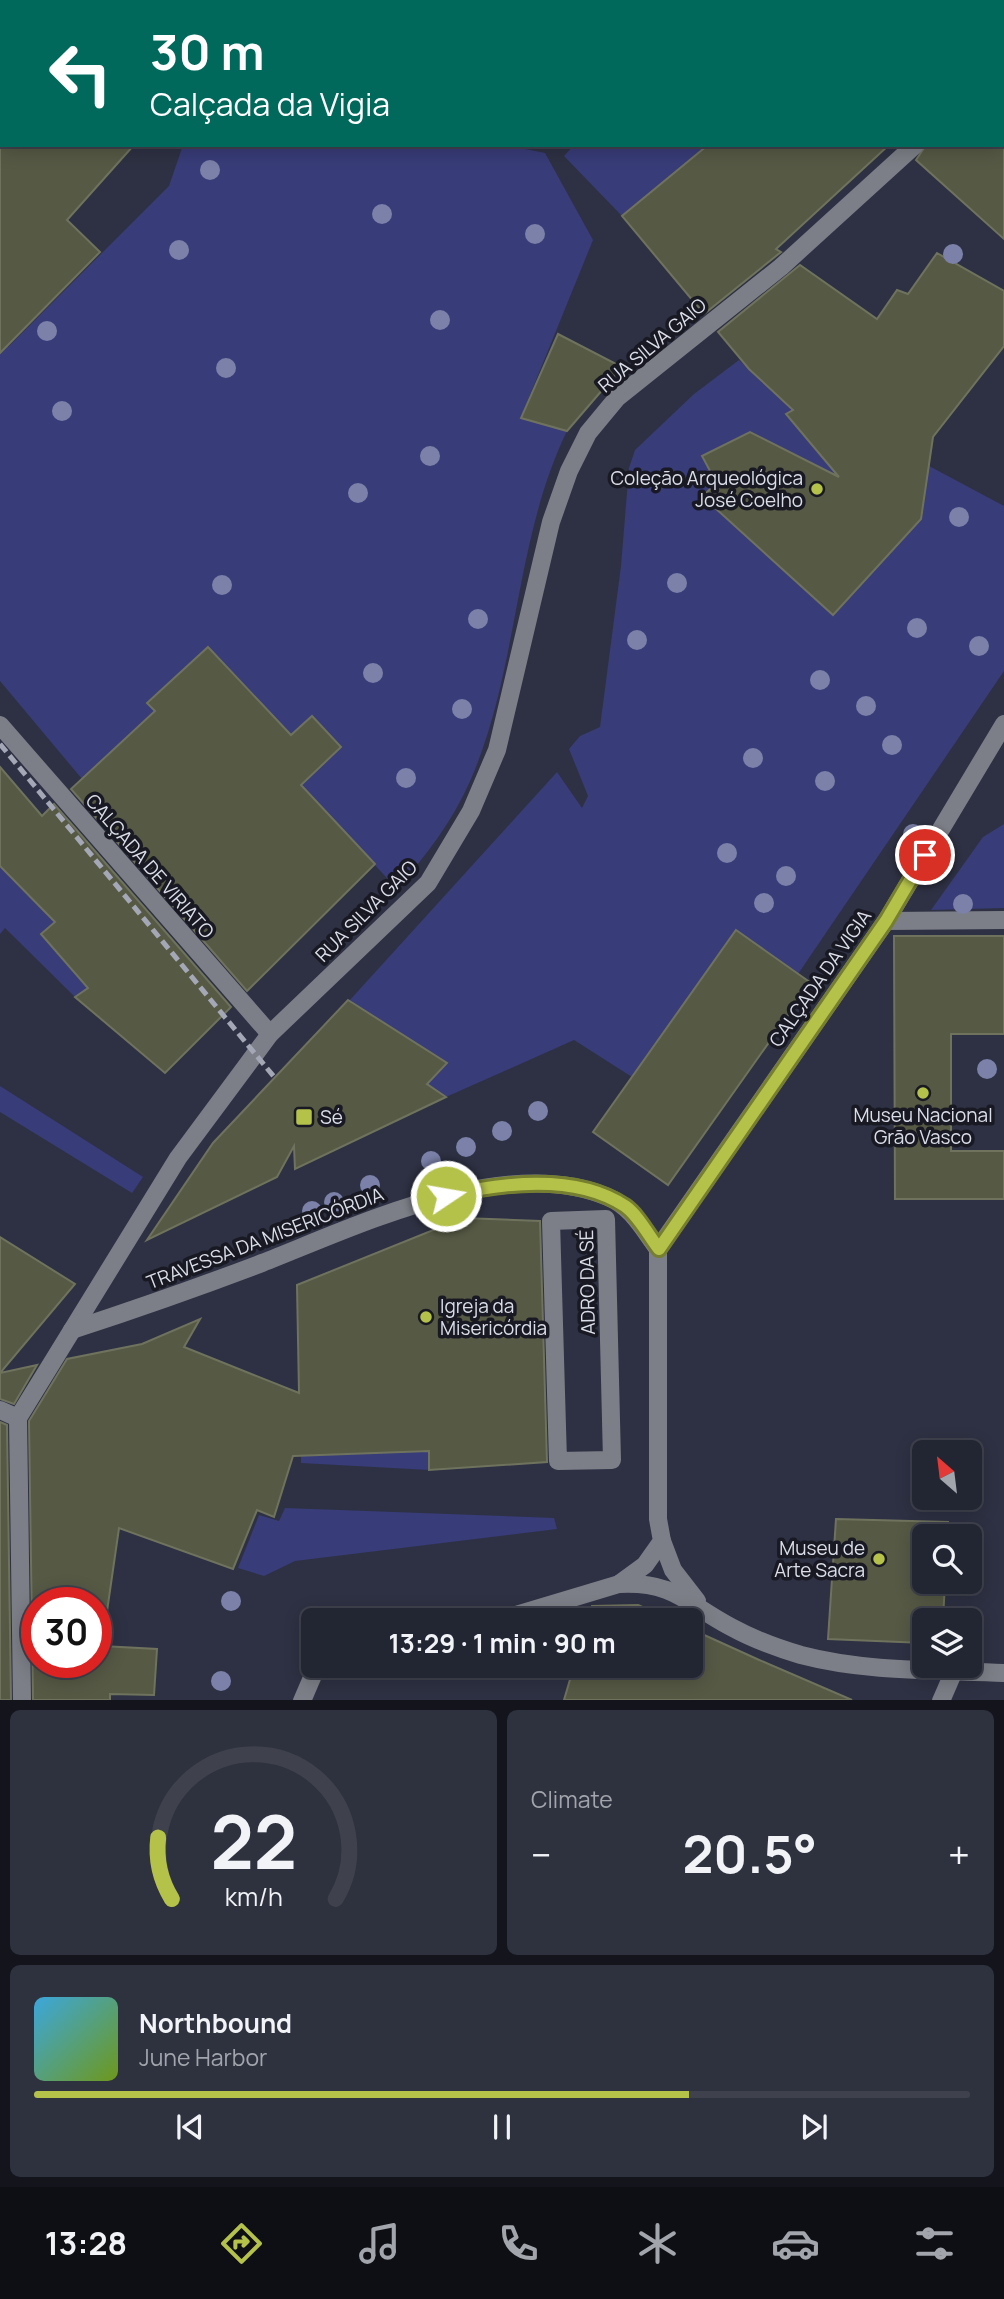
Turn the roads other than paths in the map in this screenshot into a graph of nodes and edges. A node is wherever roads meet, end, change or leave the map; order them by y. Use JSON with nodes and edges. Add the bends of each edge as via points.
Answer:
{"nodes":[{"id":1,"x":913,"y":147,"type":"edge"},
{"id":2,"x":1004,"y":724,"type":"edge"},
{"id":3,"x":0,"y":725,"type":"edge"},
{"id":4,"x":1004,"y":920,"type":"edge"},
{"id":5,"x":886,"y":921,"type":"junction"},
{"id":6,"x":270,"y":1034,"type":"junction"},
{"id":7,"x":659,"y":1249,"type":"junction"},
{"id":8,"x":72,"y":1330,"type":"junction"},
{"id":9,"x":0,"y":1410,"type":"edge"},
{"id":10,"x":18,"y":1418,"type":"junction"},
{"id":11,"x":558,"y":1461,"type":"joint"},
{"id":12,"x":662,"y":1541,"type":"junction"},
{"id":13,"x":620,"y":1584,"type":"junction"},
{"id":14,"x":539,"y":1608,"type":"edge"},
{"id":15,"x":707,"y":1611,"type":"junction"},
{"id":16,"x":912,"y":1668,"type":"edge"},
{"id":17,"x":982,"y":1672,"type":"edge"},
{"id":18,"x":1004,"y":1673,"type":"edge"},
{"id":19,"x":312,"y":1678,"type":"edge"},
{"id":20,"x":951,"y":1678,"type":"edge"},
{"id":21,"x":954,"y":1678,"type":"edge"},
{"id":22,"x":22,"y":1700,"type":"edge"},
{"id":23,"x":302,"y":1700,"type":"edge"},
{"id":24,"x":941,"y":1700,"type":"edge"},
{"id":25,"x":953,"y":1700,"type":"edge"}],
"edges":[{"from":1,"to":6,"type":"street","name":"RUA SILVA GAIO","via":[[781,267],[617,398],[588,433],[551,522],[497,750],[471,811],[428,883]]},
{"from":2,"to":5,"type":"street","name":"CALÇADA DA VIGIA"},
{"from":3,"to":6,"type":"street","name":"CALÇADA DE VIRIATO"},
{"from":4,"to":5,"type":"street"},
{"from":5,"to":7,"type":"street","name":"CALÇADA DA VIGIA"},
{"from":6,"to":8,"type":"street","name":"RUA SILVA GAIO","via":[[178,1158]]},
{"from":7,"to":8,"type":"street","name":"TRAVESSA DA MISERICÓRDIA","via":[[628,1208],[607,1196],[573,1187],[520,1184],[469,1191],[399,1208],[182,1293]]},
{"from":7,"to":12,"type":"street","via":[[658,1518]]},
{"from":8,"to":10,"type":"street","name":"RUA SILVA GAIO"},
{"from":9,"to":10,"type":"street"},
{"from":10,"to":22,"type":"street"},
{"from":11,"to":11,"type":"street","name":"ADRO DA SÉ","via":[[612,1460],[606,1219],[551,1221]]},
{"from":12,"to":13,"type":"street","via":[[645,1565]]},
{"from":12,"to":15,"type":"street","via":[[673,1570]]},
{"from":13,"to":14,"type":"street"},
{"from":13,"to":15,"type":"street","via":[[664,1586]]},
{"from":15,"to":16,"type":"street","via":[[764,1643],[803,1655]]},
{"from":17,"to":18,"type":"street"},
{"from":19,"to":23,"type":"street"},
{"from":20,"to":24,"type":"street"},
{"from":21,"to":25,"type":"street"}]}
